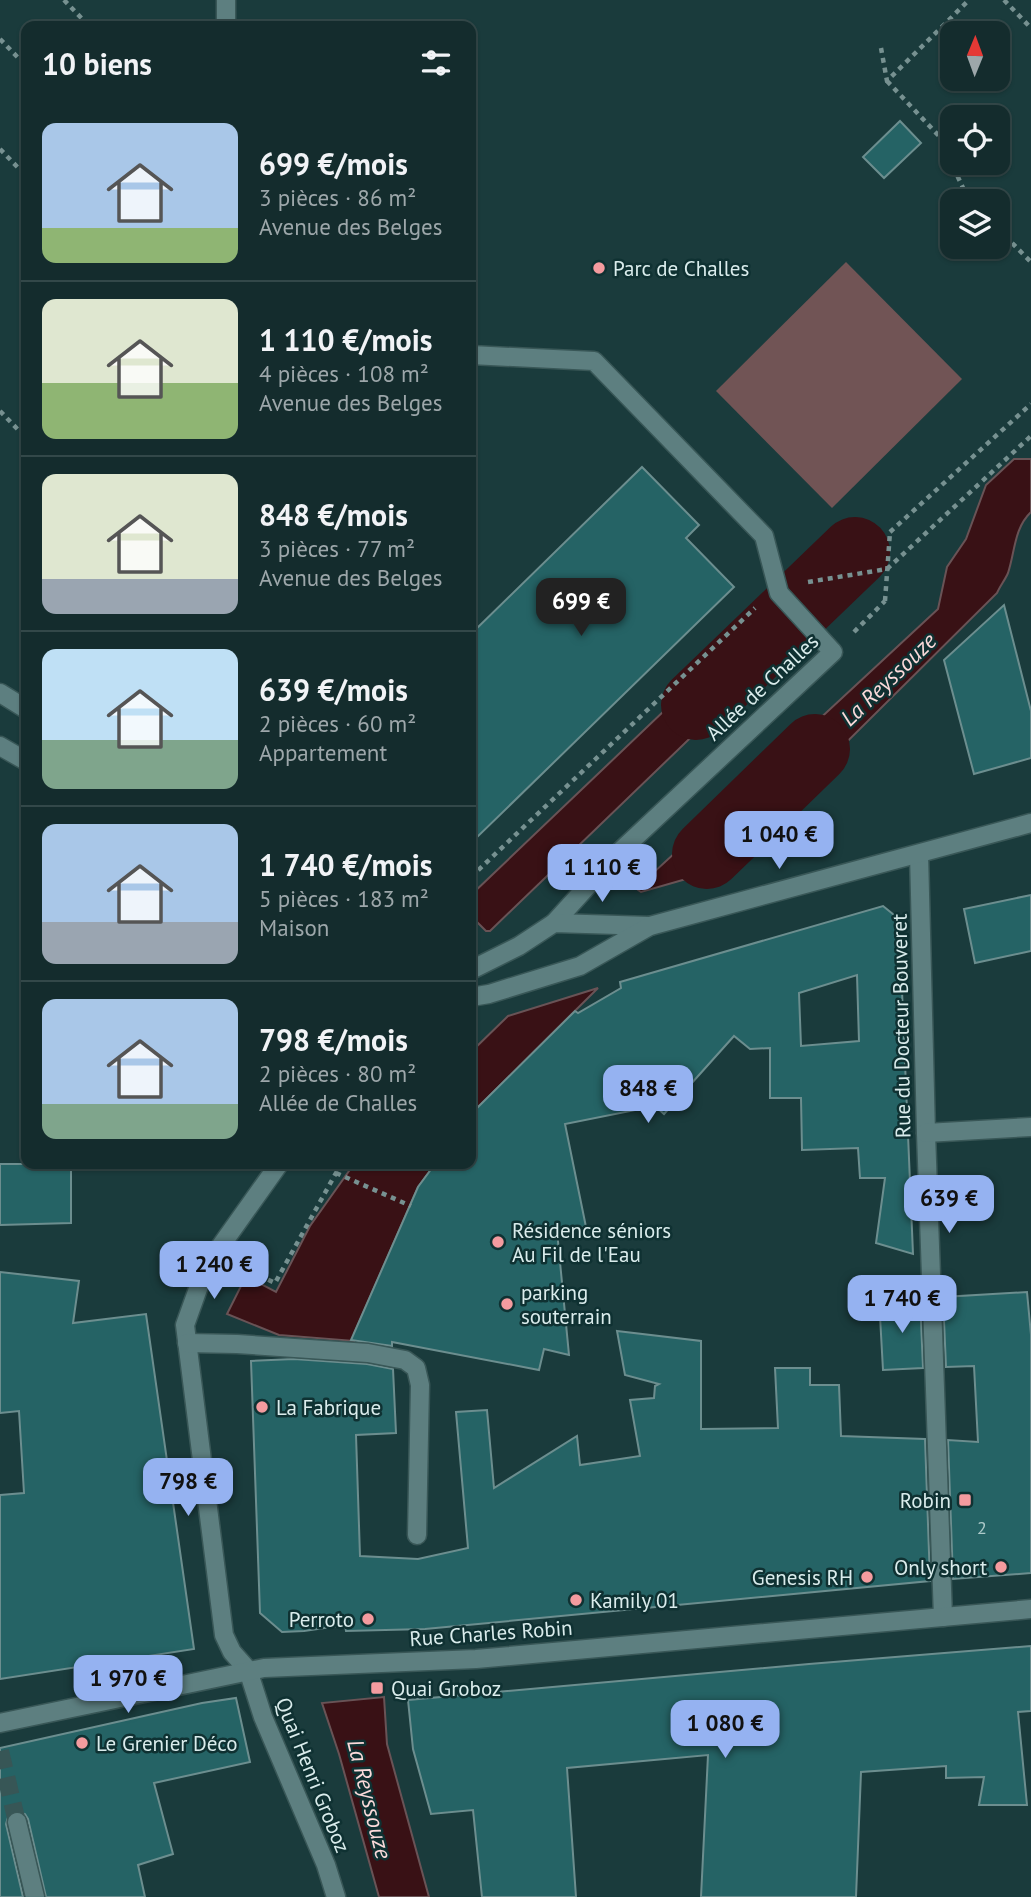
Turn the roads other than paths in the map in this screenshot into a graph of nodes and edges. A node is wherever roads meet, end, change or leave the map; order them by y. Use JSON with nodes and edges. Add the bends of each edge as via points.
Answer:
{"nodes":[{"id":1,"x":226,"y":0,"type":"edge"},
{"id":2,"x":226,"y":21,"type":"edge"},
{"id":3,"x":476,"y":355,"type":"edge"},
{"id":4,"x":0,"y":693,"type":"edge"},
{"id":5,"x":21,"y":706,"type":"edge"},
{"id":6,"x":0,"y":746,"type":"edge"},
{"id":7,"x":21,"y":758,"type":"edge"},
{"id":8,"x":1031,"y":823,"type":"edge"},
{"id":9,"x":919,"y":853,"type":"junction"},
{"id":10,"x":554,"y":923,"type":"junction"},
{"id":11,"x":650,"y":926,"type":"junction"},
{"id":12,"x":476,"y":968,"type":"edge"},
{"id":13,"x":476,"y":996,"type":"edge"},
{"id":14,"x":1031,"y":1127,"type":"edge"},
{"id":15,"x":926,"y":1133,"type":"junction"},
{"id":16,"x":275,"y":1169,"type":"edge"},
{"id":17,"x":187,"y":1343,"type":"junction"},
{"id":18,"x":417,"y":1535,"type":"dead end"},
{"id":19,"x":1031,"y":1609,"type":"edge"},
{"id":20,"x":943,"y":1617,"type":"junction"},
{"id":21,"x":248,"y":1671,"type":"junction"},
{"id":22,"x":0,"y":1723,"type":"edge"},
{"id":23,"x":17,"y":1822,"type":"tunnel mouth"},
{"id":24,"x":35,"y":1897,"type":"edge"},
{"id":25,"x":336,"y":1897,"type":"edge"}],
"edges":[{"from":1,"to":2,"type":"street"},
{"from":3,"to":10,"type":"street","name":"Allée de Challes","via":[[594,361],[764,536],[778,590],[833,652],[613,859]]},
{"from":4,"to":5,"type":"street"},
{"from":6,"to":7,"type":"street"},
{"from":8,"to":9,"type":"street"},
{"from":9,"to":11,"type":"street"},
{"from":9,"to":15,"type":"street","name":"Rue du Docteur Bouveret"},
{"from":10,"to":11,"type":"street"},
{"from":10,"to":12,"type":"street","name":"Allée de Challes"},
{"from":11,"to":13,"type":"street","via":[[580,965]]},
{"from":14,"to":15,"type":"street"},
{"from":15,"to":20,"type":"street","name":"Rue du Docteur Bouveret"},
{"from":16,"to":17,"type":"street","via":[[215,1254],[185,1325]]},
{"from":17,"to":18,"type":"street","via":[[368,1353],[405,1360],[416,1368],[420,1385]]},
{"from":17,"to":21,"type":"street","via":[[224,1635]]},
{"from":19,"to":20,"type":"street","name":"Rue Charles Robin"},
{"from":20,"to":21,"type":"street","name":"Rue Charles Robin","via":[[476,1659]]},
{"from":21,"to":22,"type":"street","name":"Rue Charles Robin"},
{"from":21,"to":25,"type":"street","name":"Quai Henri Groboz"},
{"from":23,"to":24,"type":"street"}]}
